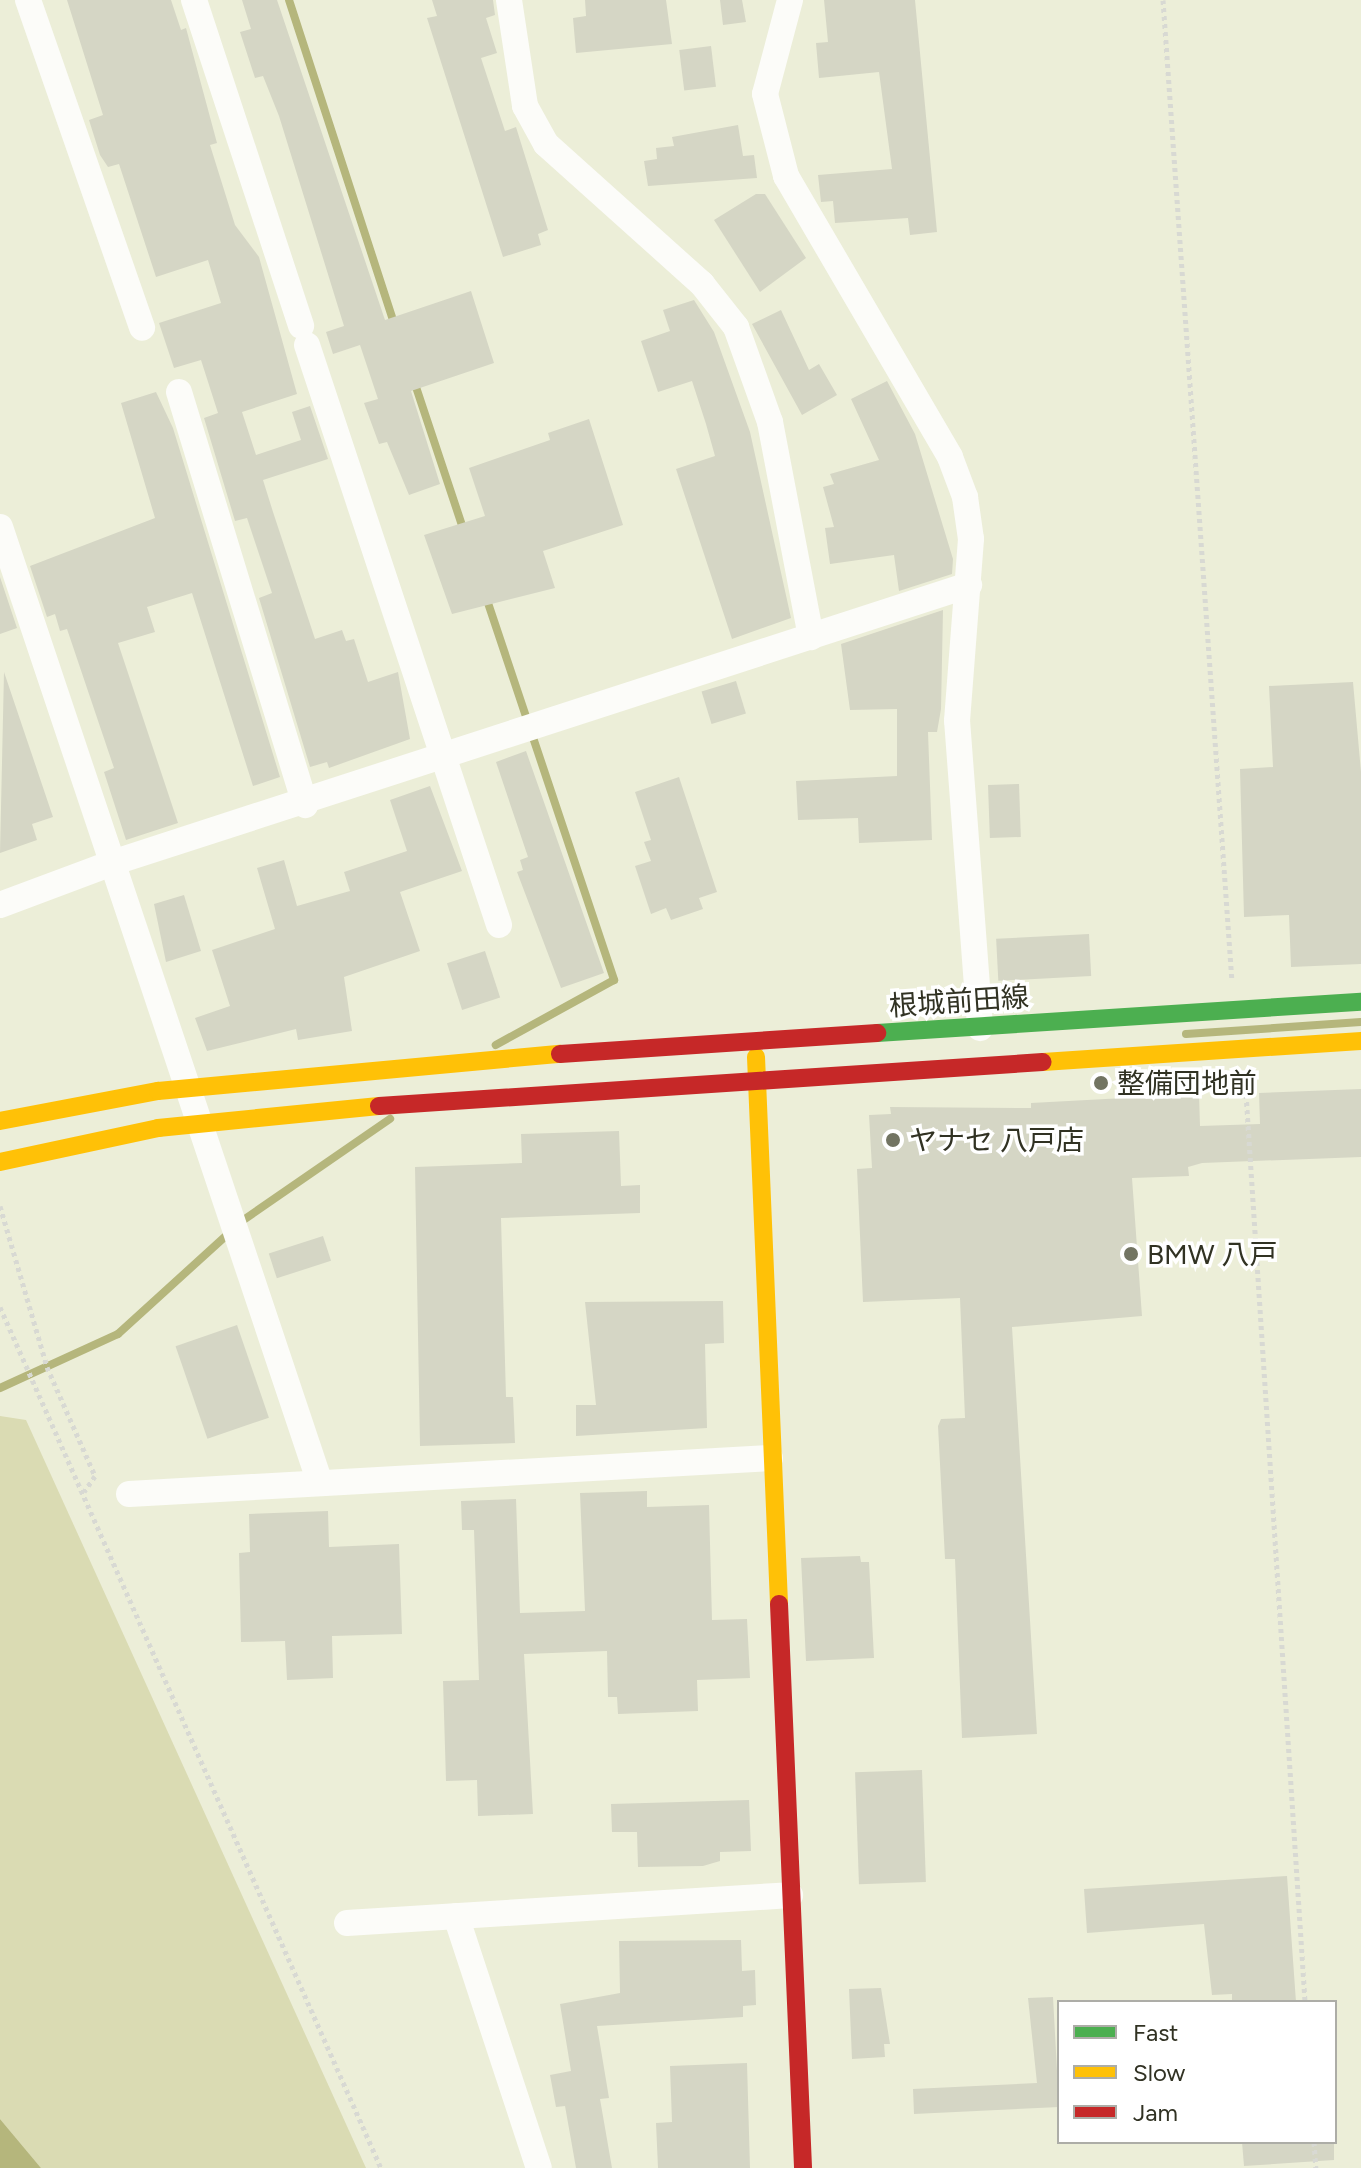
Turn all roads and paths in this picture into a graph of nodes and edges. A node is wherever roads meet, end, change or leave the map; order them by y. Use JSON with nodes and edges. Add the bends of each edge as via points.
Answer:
{"nodes":[{"id":1,"x":28,"y":0,"type":"edge"},
{"id":2,"x":194,"y":0,"type":"edge"},
{"id":3,"x":509,"y":0,"type":"edge"},
{"id":4,"x":790,"y":0,"type":"edge"},
{"id":5,"x":1163,"y":0,"type":"edge"},
{"id":6,"x":142,"y":328,"type":"dead end"},
{"id":7,"x":179,"y":392,"type":"dead end"},
{"id":8,"x":3,"y":544,"type":"edge"},
{"id":9,"x":969,"y":585,"type":"junction"},
{"id":10,"x":811,"y":637,"type":"junction"},
{"id":11,"x":445,"y":758,"type":"junction"},
{"id":12,"x":305,"y":805,"type":"junction"},
{"id":13,"x":115,"y":862,"type":"junction"},
{"id":14,"x":0,"y":905,"type":"edge"},
{"id":15,"x":499,"y":925,"type":"dead end"},
{"id":16,"x":1361,"y":1002,"type":"edge"},
{"id":17,"x":1233,"y":1010,"type":"junction"},
{"id":18,"x":980,"y":1028,"type":"junction"},
{"id":19,"x":1361,"y":1041,"type":"edge"},
{"id":20,"x":756,"y":1044,"type":"junction"},
{"id":21,"x":1243,"y":1049,"type":"junction"},
{"id":22,"x":756,"y":1079,"type":"junction"},
{"id":23,"x":0,"y":1121,"type":"edge"},
{"id":24,"x":0,"y":1162,"type":"edge"},
{"id":25,"x":0,"y":1206,"type":"edge"},
{"id":26,"x":0,"y":1307,"type":"edge"},
{"id":27,"x":770,"y":1458,"type":"junction"},
{"id":28,"x":319,"y":1480,"type":"junction"},
{"id":29,"x":83,"y":1492,"type":"junction"},
{"id":30,"x":129,"y":1494,"type":"dead end"},
{"id":31,"x":790,"y":1895,"type":"junction"},
{"id":32,"x":456,"y":1916,"type":"junction"},
{"id":33,"x":347,"y":1923,"type":"dead end"},
{"id":34,"x":1305,"y":2000,"type":"edge"},
{"id":35,"x":1314,"y":2144,"type":"edge"},
{"id":36,"x":381,"y":2168,"type":"edge"},
{"id":37,"x":539,"y":2168,"type":"edge"},
{"id":38,"x":803,"y":2168,"type":"edge"},
{"id":39,"x":1316,"y":2168,"type":"edge"}],
"edges":[{"from":1,"to":6,"type":"street"},
{"from":2,"to":11,"type":"street"},
{"from":3,"to":10,"type":"street","via":[[525,106],[546,144],[702,284],[736,327],[770,422]]},
{"from":4,"to":9,"type":"street","via":[[765,94],[770,129],[786,176],[950,457],[965,497]]},
{"from":5,"to":17,"type":"path"},
{"from":7,"to":12,"type":"street"},
{"from":8,"to":13,"type":"street"},
{"from":9,"to":10,"type":"street"},
{"from":9,"to":18,"type":"street","via":[[957,720]]},
{"from":10,"to":11,"type":"street"},
{"from":11,"to":12,"type":"street"},
{"from":11,"to":15,"type":"street"},
{"from":12,"to":13,"type":"street"},
{"from":13,"to":14,"type":"street"},
{"from":13,"to":28,"type":"street"},
{"from":16,"to":17,"type":"street","name":"根城前田線"},
{"from":17,"to":18,"type":"street","name":"根城前田線"},
{"from":18,"to":20,"type":"street","name":"根城前田線"},
{"from":19,"to":21,"type":"street"},
{"from":20,"to":22,"type":"street"},
{"from":20,"to":23,"type":"street","name":"根城前田線","via":[[561,1054],[158,1091]]},
{"from":21,"to":22,"type":"street"},
{"from":21,"to":34,"type":"path"},
{"from":22,"to":24,"type":"street","via":[[158,1128]]},
{"from":22,"to":27,"type":"street"},
{"from":25,"to":29,"type":"path","via":[[47,1367],[95,1476]]},
{"from":26,"to":29,"type":"path"},
{"from":27,"to":28,"type":"street"},
{"from":27,"to":31,"type":"street"},
{"from":28,"to":30,"type":"street"},
{"from":29,"to":36,"type":"path"},
{"from":31,"to":32,"type":"street"},
{"from":31,"to":38,"type":"street"},
{"from":32,"to":33,"type":"street"},
{"from":32,"to":37,"type":"street"},
{"from":35,"to":39,"type":"path"}]}
